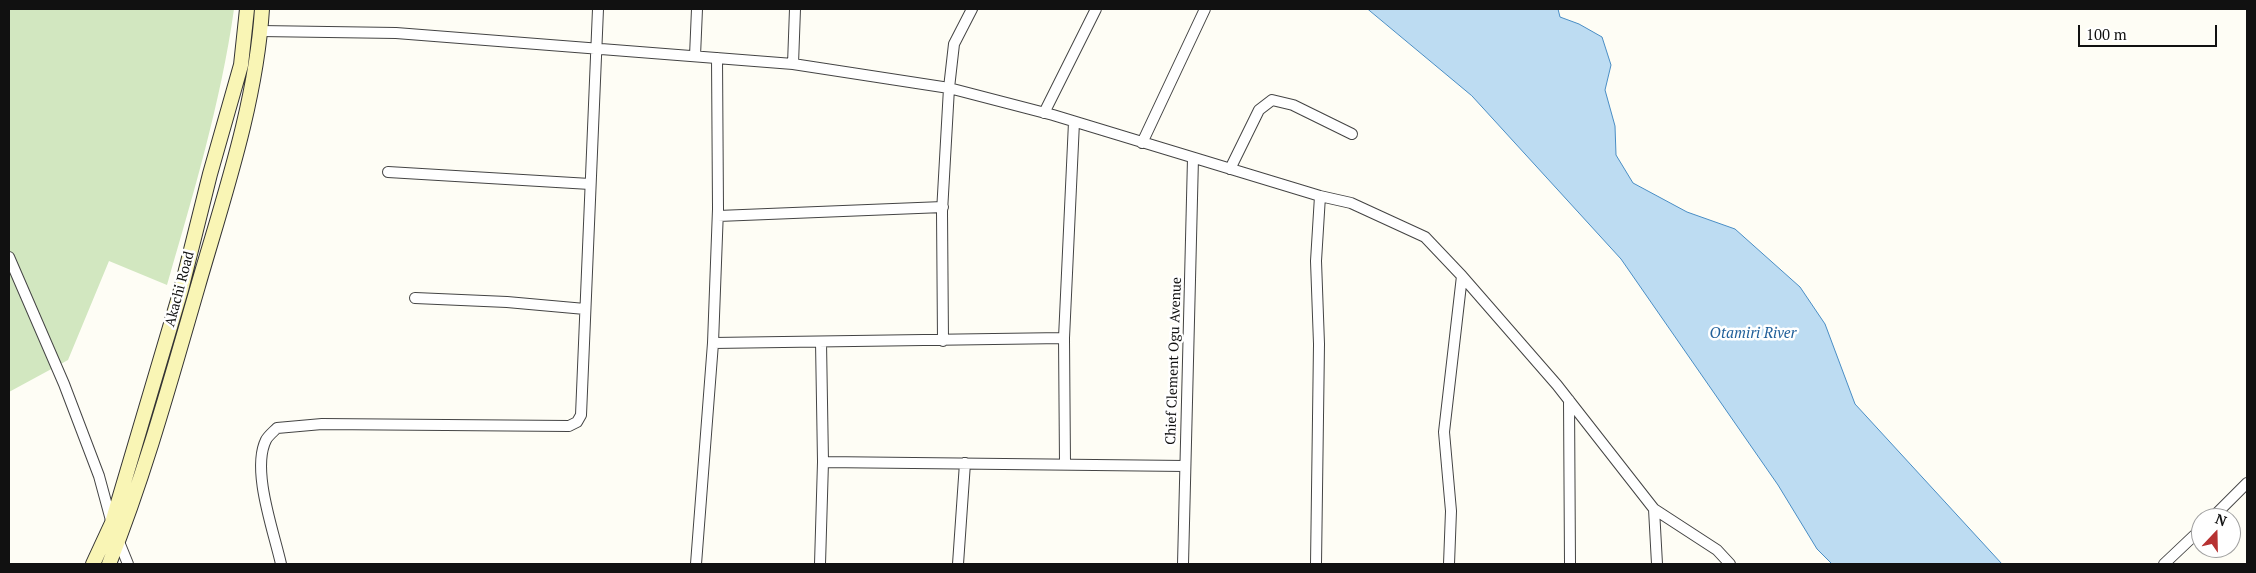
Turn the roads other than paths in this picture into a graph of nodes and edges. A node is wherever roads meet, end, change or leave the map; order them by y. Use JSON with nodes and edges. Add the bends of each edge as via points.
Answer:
{"nodes":[{"id":1,"x":248,"y":9,"type":"edge"},
{"id":2,"x":262,"y":9,"type":"edge"},
{"id":3,"x":598,"y":9,"type":"edge"},
{"id":4,"x":697,"y":9,"type":"edge"},
{"id":5,"x":795,"y":9,"type":"edge"},
{"id":6,"x":972,"y":9,"type":"edge"},
{"id":7,"x":1096,"y":9,"type":"edge"},
{"id":8,"x":1205,"y":9,"type":"edge"},
{"id":9,"x":260,"y":31,"type":"junction"},
{"id":10,"x":596,"y":49,"type":"junction"},
{"id":11,"x":695,"y":56,"type":"junction"},
{"id":12,"x":717,"y":58,"type":"junction"},
{"id":13,"x":793,"y":64,"type":"junction"},
{"id":14,"x":949,"y":88,"type":"junction"},
{"id":15,"x":1044,"y":113,"type":"junction"},
{"id":16,"x":1074,"y":122,"type":"junction"},
{"id":17,"x":1352,"y":134,"type":"dead end"},
{"id":18,"x":1142,"y":143,"type":"junction"},
{"id":19,"x":1194,"y":158,"type":"junction"},
{"id":20,"x":1230,"y":169,"type":"junction"},
{"id":21,"x":388,"y":172,"type":"dead end"},
{"id":22,"x":590,"y":184,"type":"junction"},
{"id":23,"x":1320,"y":196,"type":"junction"},
{"id":24,"x":943,"y":207,"type":"junction"},
{"id":25,"x":718,"y":216,"type":"junction"},
{"id":26,"x":9,"y":257,"type":"edge"},
{"id":27,"x":1462,"y":276,"type":"junction"},
{"id":28,"x":415,"y":298,"type":"dead end"},
{"id":29,"x":585,"y":309,"type":"junction"},
{"id":30,"x":1064,"y":338,"type":"junction"},
{"id":31,"x":943,"y":340,"type":"junction"},
{"id":32,"x":822,"y":342,"type":"junction"},
{"id":33,"x":713,"y":343,"type":"junction"},
{"id":34,"x":1568,"y":400,"type":"junction"},
{"id":35,"x":823,"y":462,"type":"junction"},
{"id":36,"x":965,"y":463,"type":"junction"},
{"id":37,"x":1065,"y":464,"type":"junction"},
{"id":38,"x":1185,"y":466,"type":"junction"},
{"id":39,"x":2247,"y":483,"type":"edge"},
{"id":40,"x":2222,"y":508,"type":"edge"},
{"id":41,"x":1654,"y":509,"type":"junction"},
{"id":42,"x":112,"y":522,"type":"junction"},
{"id":43,"x":2191,"y":538,"type":"edge"},
{"id":44,"x":118,"y":542,"type":"junction"},
{"id":45,"x":93,"y":564,"type":"edge"},
{"id":46,"x":109,"y":564,"type":"edge"},
{"id":47,"x":128,"y":564,"type":"edge"},
{"id":48,"x":281,"y":564,"type":"edge"},
{"id":49,"x":696,"y":564,"type":"edge"},
{"id":50,"x":820,"y":564,"type":"edge"},
{"id":51,"x":958,"y":564,"type":"edge"},
{"id":52,"x":1183,"y":564,"type":"edge"},
{"id":53,"x":1316,"y":564,"type":"edge"},
{"id":54,"x":1448,"y":564,"type":"edge"},
{"id":55,"x":1570,"y":564,"type":"edge"},
{"id":56,"x":1657,"y":564,"type":"edge"},
{"id":57,"x":1730,"y":564,"type":"edge"},
{"id":58,"x":2164,"y":564,"type":"edge"}],
"edges":[{"from":1,"to":42,"type":"main road","name":"Akachi Road","via":[[241,65],[181,290]]},
{"from":2,"to":9,"type":"main road","name":"Akachi Road"},
{"from":3,"to":10,"type":"street"},
{"from":4,"to":11,"type":"street"},
{"from":5,"to":13,"type":"street"},
{"from":6,"to":14,"type":"street","via":[[954,44]]},
{"from":7,"to":15,"type":"street"},
{"from":8,"to":18,"type":"street"},
{"from":9,"to":10,"type":"street","via":[[396,33]]},
{"from":9,"to":44,"type":"main road","name":"Akachi Road","via":[[245,113],[218,216],[164,402]]},
{"from":10,"to":11,"type":"street"},
{"from":10,"to":22,"type":"street"},
{"from":11,"to":12,"type":"street"},
{"from":12,"to":13,"type":"street"},
{"from":12,"to":25,"type":"street"},
{"from":13,"to":14,"type":"street"},
{"from":14,"to":15,"type":"street"},
{"from":14,"to":24,"type":"street"},
{"from":15,"to":16,"type":"street"},
{"from":16,"to":18,"type":"street"},
{"from":16,"to":30,"type":"street"},
{"from":17,"to":20,"type":"street","via":[[1293,105],[1272,100],[1259,110]]},
{"from":18,"to":19,"type":"street"},
{"from":19,"to":20,"type":"street"},
{"from":19,"to":38,"type":"street","name":"Chief Clement Ogu Avenue"},
{"from":20,"to":23,"type":"street"},
{"from":21,"to":22,"type":"street"},
{"from":22,"to":29,"type":"street"},
{"from":23,"to":27,"type":"street","via":[[1352,203],[1425,237]]},
{"from":23,"to":53,"type":"street","via":[[1316,261],[1319,344]]},
{"from":24,"to":25,"type":"street"},
{"from":24,"to":31,"type":"street"},
{"from":25,"to":33,"type":"street"},
{"from":26,"to":42,"type":"street","via":[[64,384],[99,476]]},
{"from":27,"to":34,"type":"street"},
{"from":27,"to":54,"type":"street","via":[[1444,432],[1451,511]]},
{"from":28,"to":29,"type":"street"},
{"from":29,"to":48,"type":"street","via":[[582,415],[569,426],[322,424],[277,428],[266,439],[261,457],[262,482]]},
{"from":30,"to":31,"type":"street"},
{"from":30,"to":37,"type":"street"},
{"from":31,"to":32,"type":"street"},
{"from":32,"to":33,"type":"street"},
{"from":32,"to":35,"type":"street"},
{"from":33,"to":49,"type":"street"},
{"from":34,"to":41,"type":"street"},
{"from":34,"to":55,"type":"street"},
{"from":35,"to":36,"type":"street"},
{"from":35,"to":50,"type":"street"},
{"from":36,"to":37,"type":"street"},
{"from":36,"to":51,"type":"street"},
{"from":37,"to":38,"type":"street"},
{"from":38,"to":52,"type":"street","name":"Chief Clement Ogu Avenue"},
{"from":39,"to":40,"type":"street"},
{"from":41,"to":56,"type":"street"},
{"from":41,"to":57,"type":"street","via":[[1717,550]]},
{"from":42,"to":44,"type":"street"},
{"from":42,"to":45,"type":"main road","name":"Akachi Road"},
{"from":43,"to":58,"type":"street"},
{"from":44,"to":46,"type":"main road","name":"Akachi Road"},
{"from":44,"to":47,"type":"street"}]}
